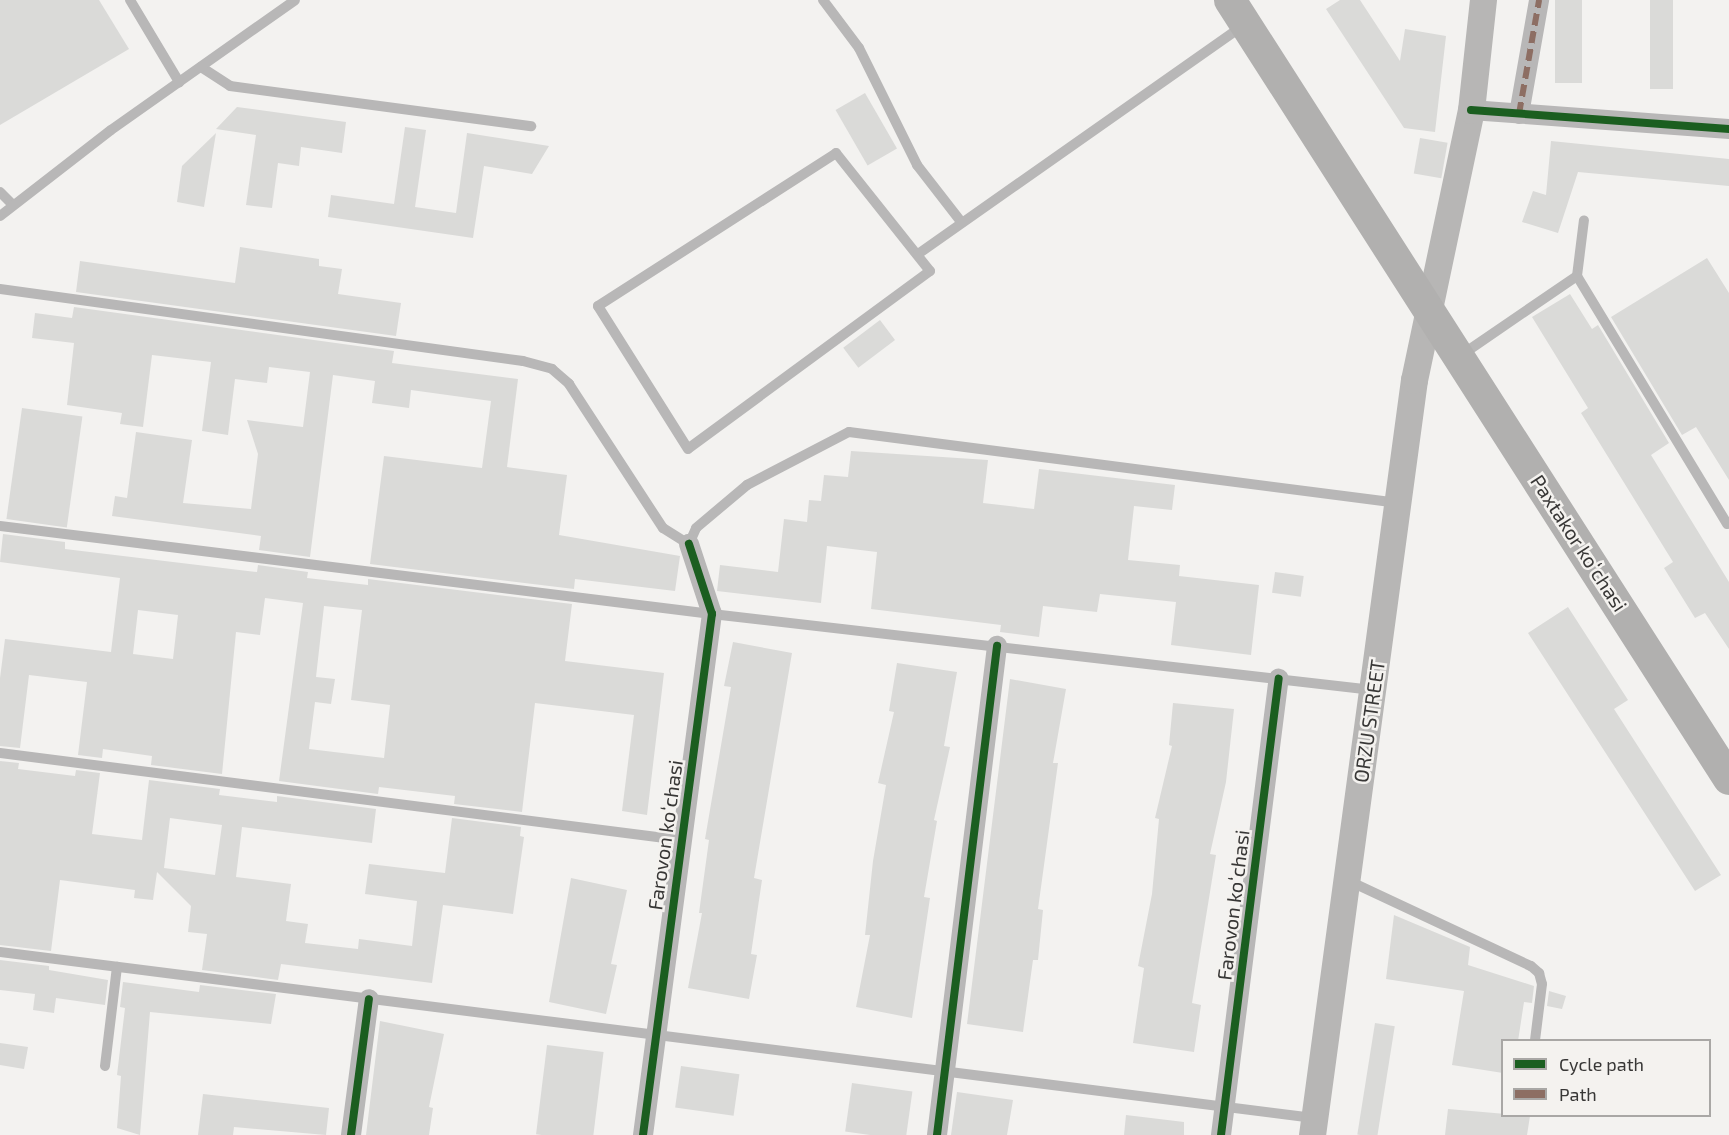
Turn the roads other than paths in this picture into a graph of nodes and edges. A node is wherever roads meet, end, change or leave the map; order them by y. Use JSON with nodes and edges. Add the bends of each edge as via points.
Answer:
{"nodes":[{"id":1,"x":130,"y":0,"type":"edge"},
{"id":2,"x":295,"y":0,"type":"edge"},
{"id":3,"x":823,"y":0,"type":"edge"},
{"id":4,"x":1483,"y":0,"type":"edge"},
{"id":5,"x":1539,"y":0,"type":"edge"},
{"id":6,"x":1237,"y":12,"type":"edge"},
{"id":7,"x":201,"y":67,"type":"junction"},
{"id":8,"x":179,"y":82,"type":"junction"},
{"id":9,"x":1472,"y":110,"type":"junction"},
{"id":10,"x":1519,"y":114,"type":"junction"},
{"id":11,"x":531,"y":126,"type":"dead end"},
{"id":12,"x":1729,"y":129,"type":"edge"},
{"id":13,"x":0,"y":192,"type":"edge"},
{"id":14,"x":14,"y":205,"type":"junction"},
{"id":15,"x":0,"y":216,"type":"edge"},
{"id":16,"x":1584,"y":220,"type":"dead end"},
{"id":17,"x":963,"y":223,"type":"junction"},
{"id":18,"x":918,"y":255,"type":"junction"},
{"id":19,"x":1577,"y":276,"type":"junction"},
{"id":20,"x":0,"y":289,"type":"edge"},
{"id":21,"x":1429,"y":307,"type":"junction"},
{"id":22,"x":1460,"y":356,"type":"junction"},
{"id":23,"x":1398,"y":503,"type":"junction"},
{"id":24,"x":1727,"y":524,"type":"dead end"},
{"id":25,"x":0,"y":526,"type":"edge"},
{"id":26,"x":689,"y":544,"type":"junction"},
{"id":27,"x":712,"y":614,"type":"junction"},
{"id":28,"x":997,"y":646,"type":"junction"},
{"id":29,"x":1279,"y":679,"type":"junction"},
{"id":30,"x":1374,"y":690,"type":"junction"},
{"id":31,"x":0,"y":753,"type":"edge"},
{"id":32,"x":1729,"y":779,"type":"edge"},
{"id":33,"x":680,"y":840,"type":"junction"},
{"id":34,"x":1347,"y":880,"type":"junction"},
{"id":35,"x":0,"y":952,"type":"edge"},
{"id":36,"x":117,"y":967,"type":"junction"},
{"id":37,"x":369,"y":999,"type":"junction"},
{"id":38,"x":655,"y":1033,"type":"junction"},
{"id":39,"x":1535,"y":1039,"type":"edge"},
{"id":40,"x":105,"y":1066,"type":"dead end"},
{"id":41,"x":944,"y":1070,"type":"junction"},
{"id":42,"x":1224,"y":1104,"type":"junction"},
{"id":43,"x":1313,"y":1126,"type":"edge"},
{"id":44,"x":351,"y":1135,"type":"edge"},
{"id":45,"x":643,"y":1135,"type":"edge"},
{"id":46,"x":937,"y":1135,"type":"edge"},
{"id":47,"x":1221,"y":1135,"type":"edge"}],
"edges":[{"from":1,"to":8,"type":"lane"},
{"from":2,"to":7,"type":"lane"},
{"from":3,"to":17,"type":"lane","via":[[859,48],[916,165]]},
{"from":4,"to":9,"type":"main road","name":"ORZU STREET"},
{"from":5,"to":10,"type":"street"},
{"from":6,"to":17,"type":"lane"},
{"from":6,"to":21,"type":"main road","name":"Paxtakor koʻchasi"},
{"from":7,"to":8,"type":"lane"},
{"from":7,"to":11,"type":"lane","via":[[230,86]]},
{"from":8,"to":14,"type":"lane"},
{"from":9,"to":10,"type":"street"},
{"from":9,"to":21,"type":"main road","name":"ORZU STREET"},
{"from":10,"to":12,"type":"street"},
{"from":13,"to":14,"type":"lane"},
{"from":14,"to":15,"type":"lane"},
{"from":16,"to":19,"type":"lane"},
{"from":17,"to":18,"type":"lane"},
{"from":18,"to":18,"type":"lane","via":[[836,153],[598,306],[688,449],[930,272]]},
{"from":19,"to":22,"type":"lane"},
{"from":19,"to":24,"type":"lane"},
{"from":20,"to":26,"type":"lane","via":[[524,361],[552,369],[569,384],[663,528]]},
{"from":21,"to":22,"type":"main road","name":"Paxtakor koʻchasi"},
{"from":21,"to":23,"type":"main road","name":"ORZU STREET","via":[[1413,380]]},
{"from":22,"to":32,"type":"main road","name":"Paxtakor koʻchasi"},
{"from":23,"to":26,"type":"lane","via":[[849,432],[747,485],[696,528]]},
{"from":23,"to":30,"type":"main road","name":"ORZU STREET"},
{"from":25,"to":27,"type":"lane"},
{"from":26,"to":27,"type":"street","name":"Farovon koʻchasi"},
{"from":27,"to":28,"type":"lane"},
{"from":27,"to":33,"type":"street","name":"Farovon koʻchasi"},
{"from":28,"to":29,"type":"lane"},
{"from":28,"to":41,"type":"street"},
{"from":29,"to":30,"type":"lane"},
{"from":29,"to":42,"type":"street","name":"Farovon koʻchasi"},
{"from":30,"to":34,"type":"main road","name":"ORZU STREET"},
{"from":31,"to":33,"type":"lane"},
{"from":33,"to":38,"type":"street","name":"Farovon koʻchasi"},
{"from":34,"to":39,"type":"lane","via":[[1531,966],[1539,973],[1542,984]]},
{"from":34,"to":43,"type":"main road","name":"ORZU STREET"},
{"from":35,"to":36,"type":"lane"},
{"from":36,"to":37,"type":"lane"},
{"from":36,"to":40,"type":"lane"},
{"from":37,"to":38,"type":"lane"},
{"from":37,"to":44,"type":"street"},
{"from":38,"to":41,"type":"lane"},
{"from":38,"to":45,"type":"street","name":"Farovon koʻchasi"},
{"from":41,"to":42,"type":"lane"},
{"from":41,"to":46,"type":"street"},
{"from":42,"to":43,"type":"lane"},
{"from":42,"to":47,"type":"street","name":"Farovon koʻchasi"}]}
